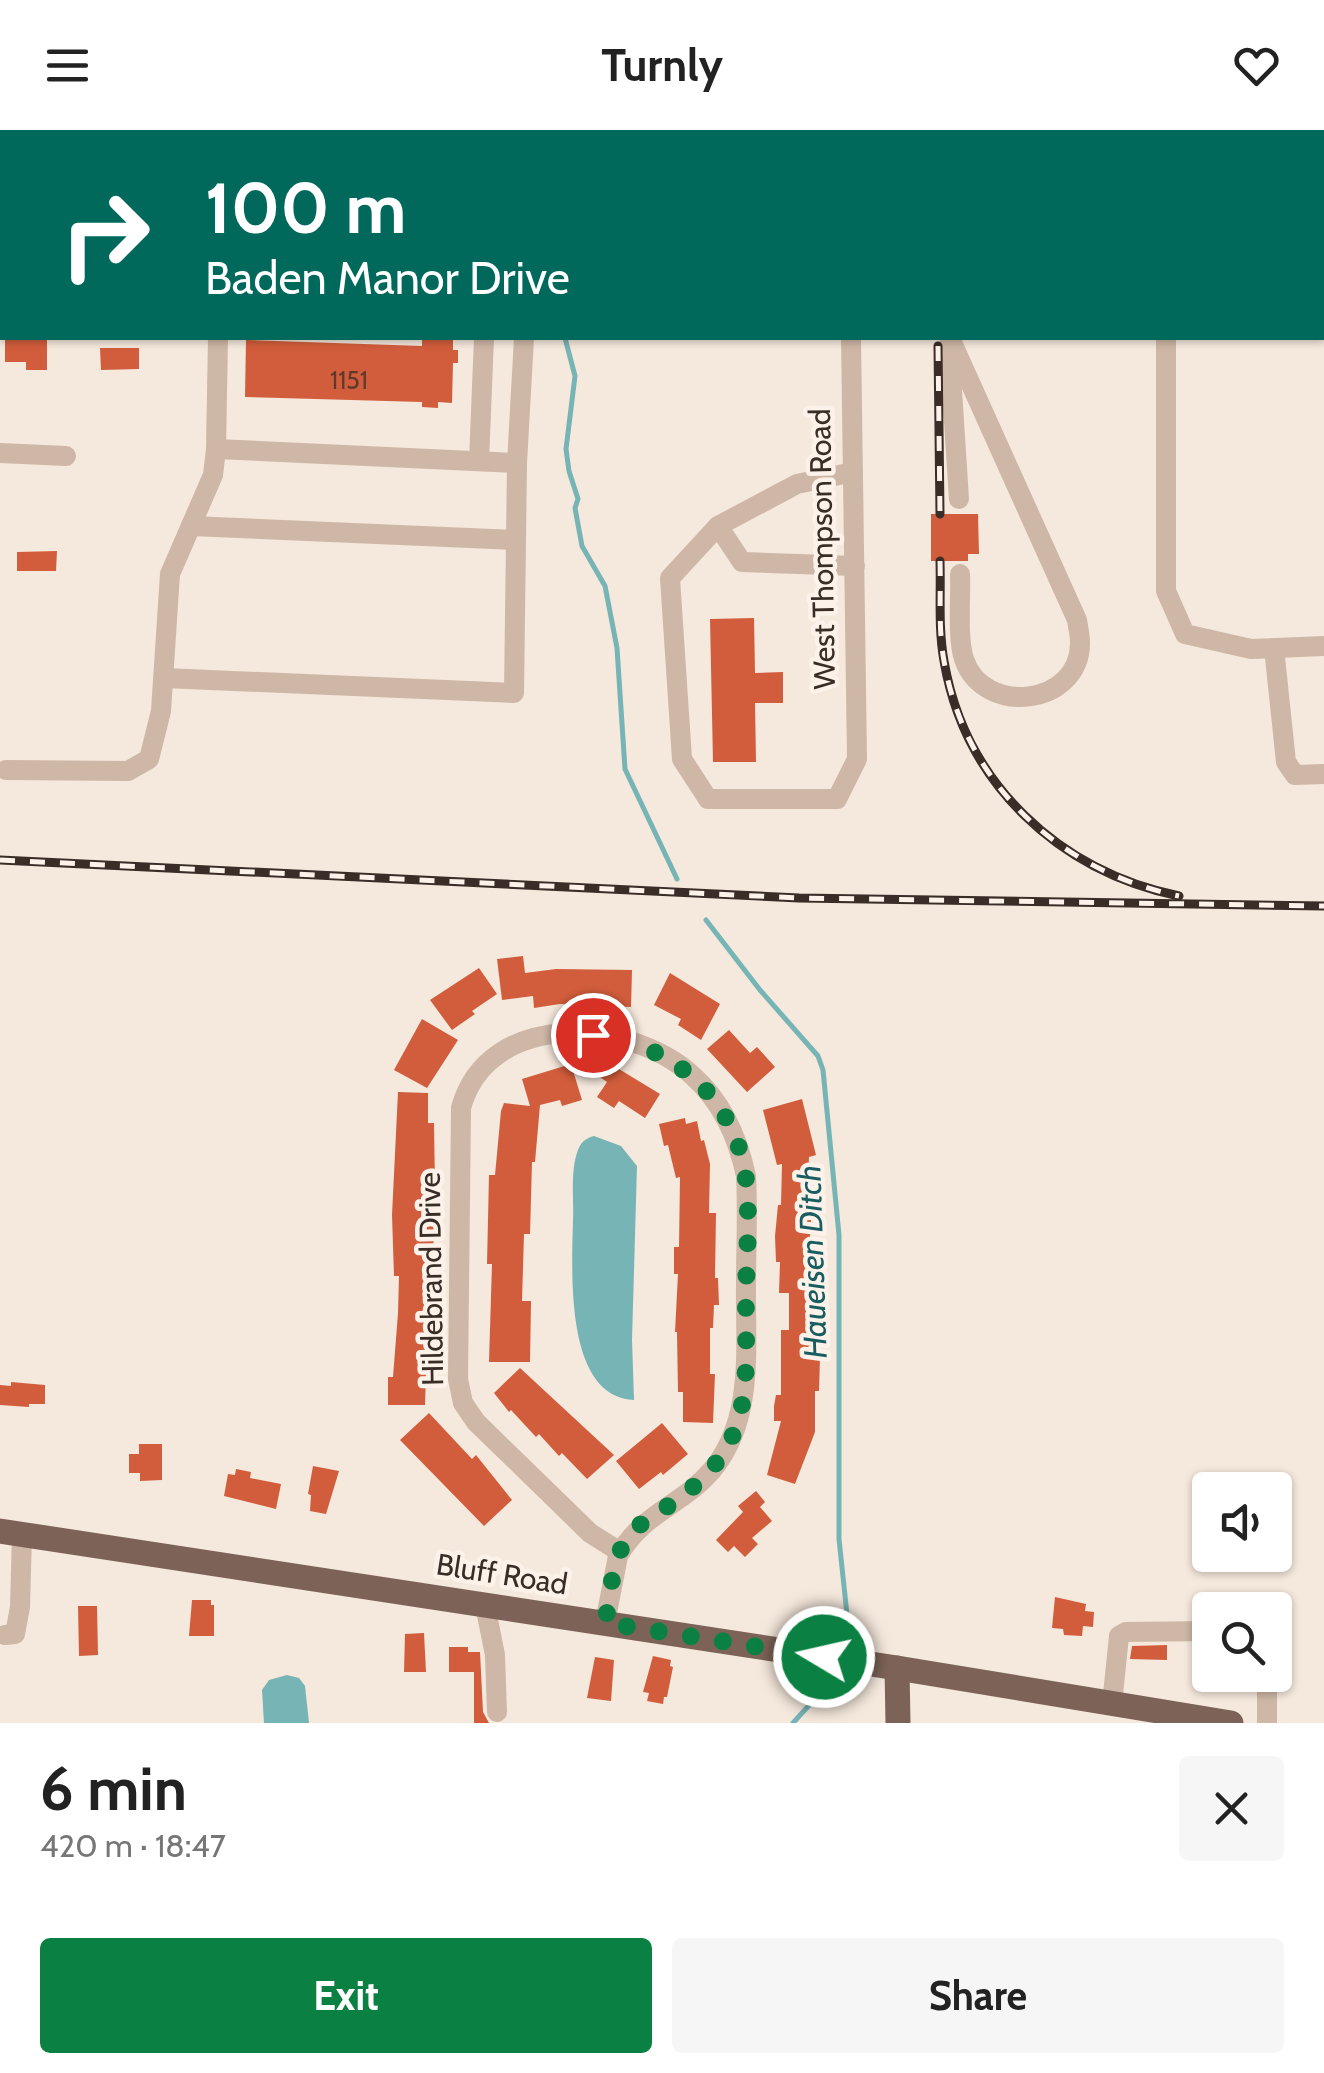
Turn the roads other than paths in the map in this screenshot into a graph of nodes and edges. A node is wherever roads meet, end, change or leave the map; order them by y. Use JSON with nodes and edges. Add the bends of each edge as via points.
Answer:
{"nodes":[{"id":1,"x":218,"y":340,"type":"edge"},
{"id":2,"x":484,"y":340,"type":"edge"},
{"id":3,"x":524,"y":340,"type":"edge"},
{"id":4,"x":852,"y":340,"type":"edge"},
{"id":5,"x":949,"y":340,"type":"edge"},
{"id":6,"x":950,"y":340,"type":"edge"},
{"id":7,"x":1166,"y":340,"type":"edge"},
{"id":8,"x":216,"y":449,"type":"junction"},
{"id":9,"x":0,"y":454,"type":"edge"},
{"id":10,"x":66,"y":456,"type":"dead end"},
{"id":11,"x":480,"y":461,"type":"junction"},
{"id":12,"x":517,"y":463,"type":"junction"},
{"id":13,"x":853,"y":472,"type":"junction"},
{"id":14,"x":959,"y":499,"type":"dead end"},
{"id":15,"x":191,"y":526,"type":"junction"},
{"id":16,"x":718,"y":526,"type":"junction"},
{"id":17,"x":516,"y":540,"type":"junction"},
{"id":18,"x":854,"y":566,"type":"junction"},
{"id":19,"x":960,"y":574,"type":"dead end"},
{"id":20,"x":1324,"y":646,"type":"edge"},
{"id":21,"x":1274,"y":648,"type":"junction"},
{"id":22,"x":164,"y":678,"type":"junction"},
{"id":23,"x":6,"y":770,"type":"dead end"},
{"id":24,"x":1324,"y":774,"type":"edge"},
{"id":25,"x":11,"y":1533,"type":"edge"},
{"id":26,"x":620,"y":1552,"type":"junction"},
{"id":27,"x":485,"y":1604,"type":"junction"},
{"id":28,"x":605,"y":1623,"type":"junction"},
{"id":29,"x":1192,"y":1631,"type":"edge"},
{"id":30,"x":6,"y":1635,"type":"dead end"},
{"id":31,"x":897,"y":1668,"type":"junction"},
{"id":32,"x":1267,"y":1692,"type":"edge"},
{"id":33,"x":1112,"y":1704,"type":"junction"},
{"id":34,"x":497,"y":1712,"type":"dead end"},
{"id":35,"x":898,"y":1723,"type":"edge"},
{"id":36,"x":1231,"y":1723,"type":"edge"},
{"id":37,"x":1267,"y":1723,"type":"edge"}],
"edges":[{"from":1,"to":8,"type":"street"},
{"from":2,"to":11,"type":"street"},
{"from":3,"to":12,"type":"street"},
{"from":4,"to":13,"type":"street","name":"West Thompson Road"},
{"from":5,"to":14,"type":"street"},
{"from":6,"to":19,"type":"street","via":[[1077,620],[1081,646],[1071,672],[1054,689],[1007,697],[986,690],[970,671],[963,657]]},
{"from":7,"to":21,"type":"street","via":[[1166,591],[1185,634]]},
{"from":8,"to":11,"type":"street"},
{"from":8,"to":15,"type":"street"},
{"from":9,"to":10,"type":"street"},
{"from":11,"to":12,"type":"street"},
{"from":12,"to":17,"type":"street"},
{"from":13,"to":16,"type":"street","via":[[798,484]]},
{"from":13,"to":18,"type":"street","name":"West Thompson Road"},
{"from":15,"to":17,"type":"street"},
{"from":15,"to":22,"type":"street","via":[[170,574]]},
{"from":16,"to":18,"type":"street","via":[[742,562]]},
{"from":16,"to":18,"type":"street","name":"West Thompson Road","via":[[670,578],[682,759],[708,799],[837,799],[857,759]]},
{"from":17,"to":22,"type":"street","via":[[514,693]]},
{"from":20,"to":21,"type":"street"},
{"from":21,"to":24,"type":"street","via":[[1286,762],[1295,775]]},
{"from":22,"to":23,"type":"street","via":[[149,759],[128,772]]},
{"from":25,"to":27,"type":"main road","name":"Bluff Road"},
{"from":25,"to":30,"type":"street","via":[[20,1607],[15,1634]]},
{"from":26,"to":26,"type":"street","name":"Hildebrand Drive","via":[[590,1533],[476,1422],[460,1392],[464,1096],[484,1064],[511,1044],[546,1035],[608,1037],[678,1064],[723,1113],[742,1159],[745,1381],[738,1420],[710,1473],[642,1523]]},
{"from":26,"to":28,"type":"street"},
{"from":27,"to":28,"type":"main road","name":"Bluff Road"},
{"from":27,"to":34,"type":"street"},
{"from":28,"to":31,"type":"main road","name":"Bluff Road"},
{"from":29,"to":33,"type":"street","via":[[1119,1636]]},
{"from":31,"to":33,"type":"main road","name":"Bluff Road"},
{"from":31,"to":35,"type":"main road"},
{"from":32,"to":37,"type":"street"},
{"from":33,"to":36,"type":"main road","name":"Bluff Road"}]}
